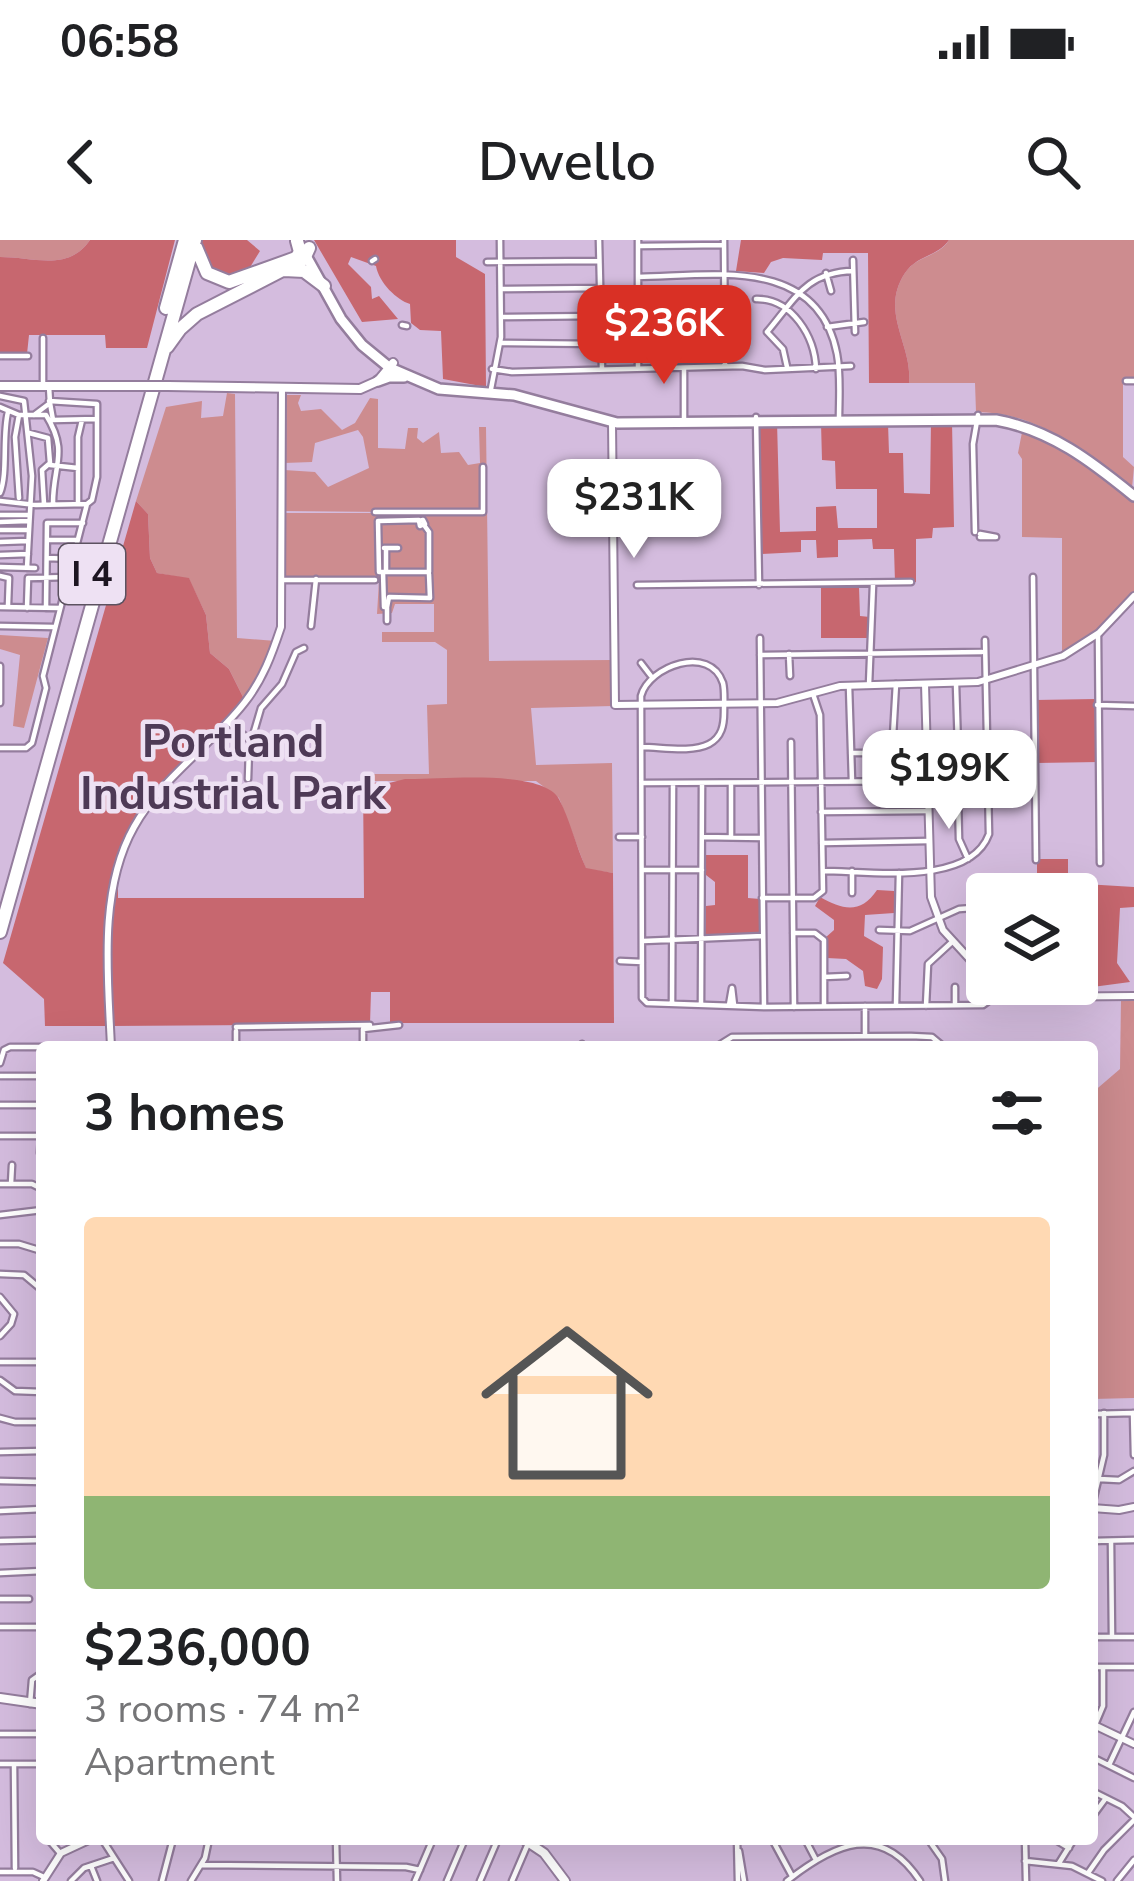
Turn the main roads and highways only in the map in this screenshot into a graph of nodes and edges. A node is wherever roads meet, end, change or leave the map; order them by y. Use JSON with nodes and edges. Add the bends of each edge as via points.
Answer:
{"nodes":[{"id":1,"x":189,"y":240,"type":"edge"},
{"id":2,"x":305,"y":248,"type":"edge"},
{"id":3,"x":278,"y":272,"type":"junction"},
{"id":4,"x":323,"y":286,"type":"junction"},
{"id":5,"x":158,"y":363,"type":"junction"},
{"id":6,"x":390,"y":364,"type":"junction"},
{"id":7,"x":409,"y":378,"type":"junction"},
{"id":8,"x":378,"y":382,"type":"junction"},
{"id":9,"x":0,"y":386,"type":"edge"},
{"id":10,"x":321,"y":387,"type":"junction"},
{"id":11,"x":456,"y":390,"type":"junction"},
{"id":12,"x":1134,"y":494,"type":"edge"},
{"id":13,"x":0,"y":908,"type":"edge"},
{"id":14,"x":0,"y":932,"type":"edge"},
{"id":15,"x":0,"y":1698,"type":"edge"},
{"id":16,"x":36,"y":1704,"type":"edge"},
{"id":17,"x":533,"y":1845,"type":"edge"},
{"id":18,"x":565,"y":1881,"type":"edge"}],
"edges":[{"from":1,"to":2,"type":"highway","via":[[205,271],[226,282]]},
{"from":1,"to":5,"type":"highway","number":"I 4"},
{"from":1,"to":13,"type":"highway","number":"I 4"},
{"from":2,"to":3,"type":"highway"},
{"from":2,"to":4,"type":"main road"},
{"from":2,"to":6,"type":"main road","via":[[351,323]]},
{"from":3,"to":4,"type":"highway","via":[[304,271]]},
{"from":3,"to":5,"type":"highway","via":[[188,321]]},
{"from":4,"to":6,"type":"main road","via":[[351,333]]},
{"from":5,"to":14,"type":"highway","number":"I 4"},
{"from":6,"to":7,"type":"main road"},
{"from":6,"to":8,"type":"main road"},
{"from":6,"to":10,"type":"main road","via":[[367,384]]},
{"from":6,"to":11,"type":"main road"},
{"from":7,"to":8,"type":"main road"},
{"from":7,"to":11,"type":"main road"},
{"from":8,"to":10,"type":"main road"},
{"from":9,"to":10,"type":"main road","bridge":true},
{"from":11,"to":12,"type":"main road","via":[[528,396],[613,420],[979,417],[1048,435]]},
{"from":15,"to":16,"type":"main road"},
{"from":17,"to":18,"type":"main road"}]}
